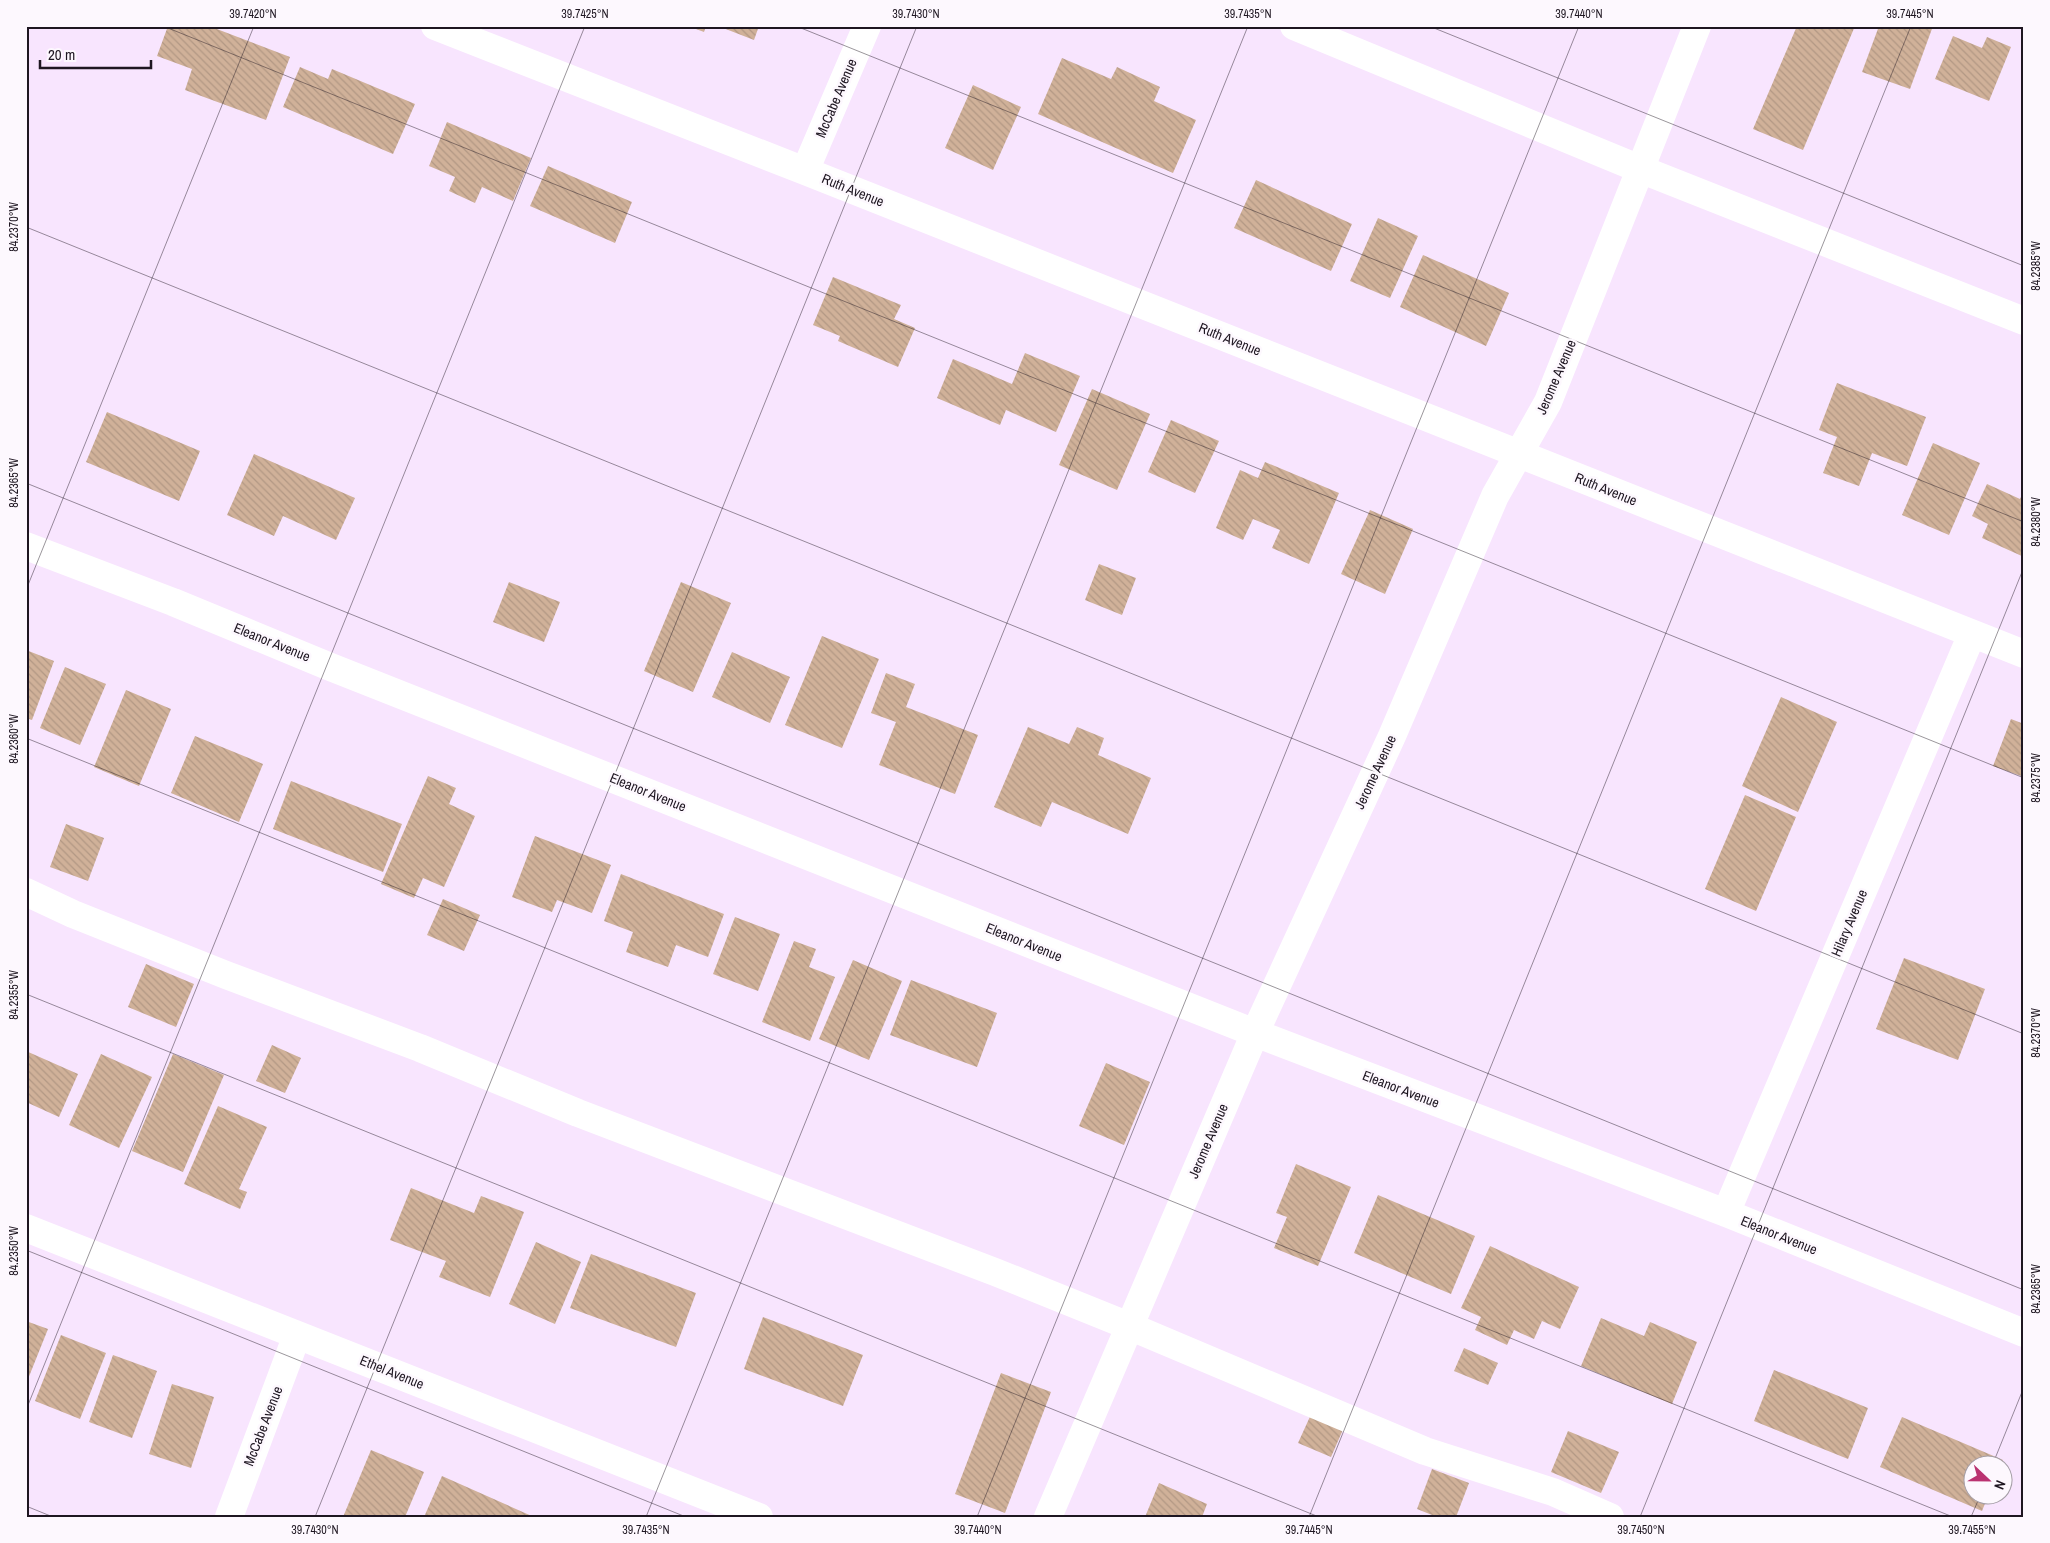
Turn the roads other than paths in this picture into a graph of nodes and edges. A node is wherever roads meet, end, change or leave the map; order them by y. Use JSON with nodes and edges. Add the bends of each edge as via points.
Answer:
{"nodes":[{"id":1,"x":435,"y":26,"type":"edge"},
{"id":2,"x":867,"y":26,"type":"edge"},
{"id":3,"x":1294,"y":26,"type":"edge"},
{"id":4,"x":1697,"y":26,"type":"edge"},
{"id":5,"x":1640,"y":169,"type":"junction"},
{"id":6,"x":805,"y":171,"type":"junction"},
{"id":7,"x":2024,"y":322,"type":"edge"},
{"id":8,"x":1519,"y":454,"type":"junction"},
{"id":9,"x":26,"y":546,"type":"edge"},
{"id":10,"x":1972,"y":634,"type":"junction"},
{"id":11,"x":2024,"y":654,"type":"edge"},
{"id":12,"x":26,"y":892,"type":"edge"},
{"id":13,"x":1255,"y":1033,"type":"junction"},
{"id":14,"x":1726,"y":1213,"type":"junction"},
{"id":15,"x":26,"y":1228,"type":"edge"},
{"id":16,"x":1129,"y":1326,"type":"junction"},
{"id":17,"x":2024,"y":1333,"type":"edge"},
{"id":18,"x":297,"y":1335,"type":"junction"},
{"id":19,"x":228,"y":1517,"type":"edge"},
{"id":20,"x":758,"y":1517,"type":"edge"},
{"id":21,"x":1048,"y":1517,"type":"edge"},
{"id":22,"x":1610,"y":1517,"type":"edge"}],
"edges":[{"from":1,"to":6,"type":"street","name":"Ruth Avenue"},
{"from":2,"to":6,"type":"street","name":"McCabe Avenue"},
{"from":3,"to":5,"type":"street"},
{"from":4,"to":5,"type":"street","name":"Jerome Avenue"},
{"from":5,"to":7,"type":"street"},
{"from":5,"to":8,"type":"street","name":"Jerome Avenue","via":[[1548,402]]},
{"from":6,"to":8,"type":"street","name":"Ruth Avenue"},
{"from":8,"to":10,"type":"street","name":"Ruth Avenue"},
{"from":8,"to":13,"type":"street","name":"Jerome Avenue","via":[[1495,496],[1392,736]]},
{"from":9,"to":13,"type":"street","name":"Eleanor Avenue"},
{"from":10,"to":11,"type":"street","name":"Ruth Avenue"},
{"from":10,"to":14,"type":"street","name":"Hilary Avenue"},
{"from":12,"to":16,"type":"street","via":[[217,972],[420,1048],[578,1113]]},
{"from":13,"to":14,"type":"street","name":"Eleanor Avenue"},
{"from":13,"to":16,"type":"street","name":"Jerome Avenue"},
{"from":14,"to":17,"type":"street","name":"Eleanor Avenue"},
{"from":15,"to":18,"type":"street","name":"Ethel Avenue"},
{"from":16,"to":21,"type":"street","name":"Jerome Avenue"},
{"from":16,"to":22,"type":"street","via":[[1425,1451],[1553,1492]]},
{"from":18,"to":19,"type":"street","name":"McCabe Avenue"},
{"from":18,"to":20,"type":"street","name":"Ethel Avenue"}]}
